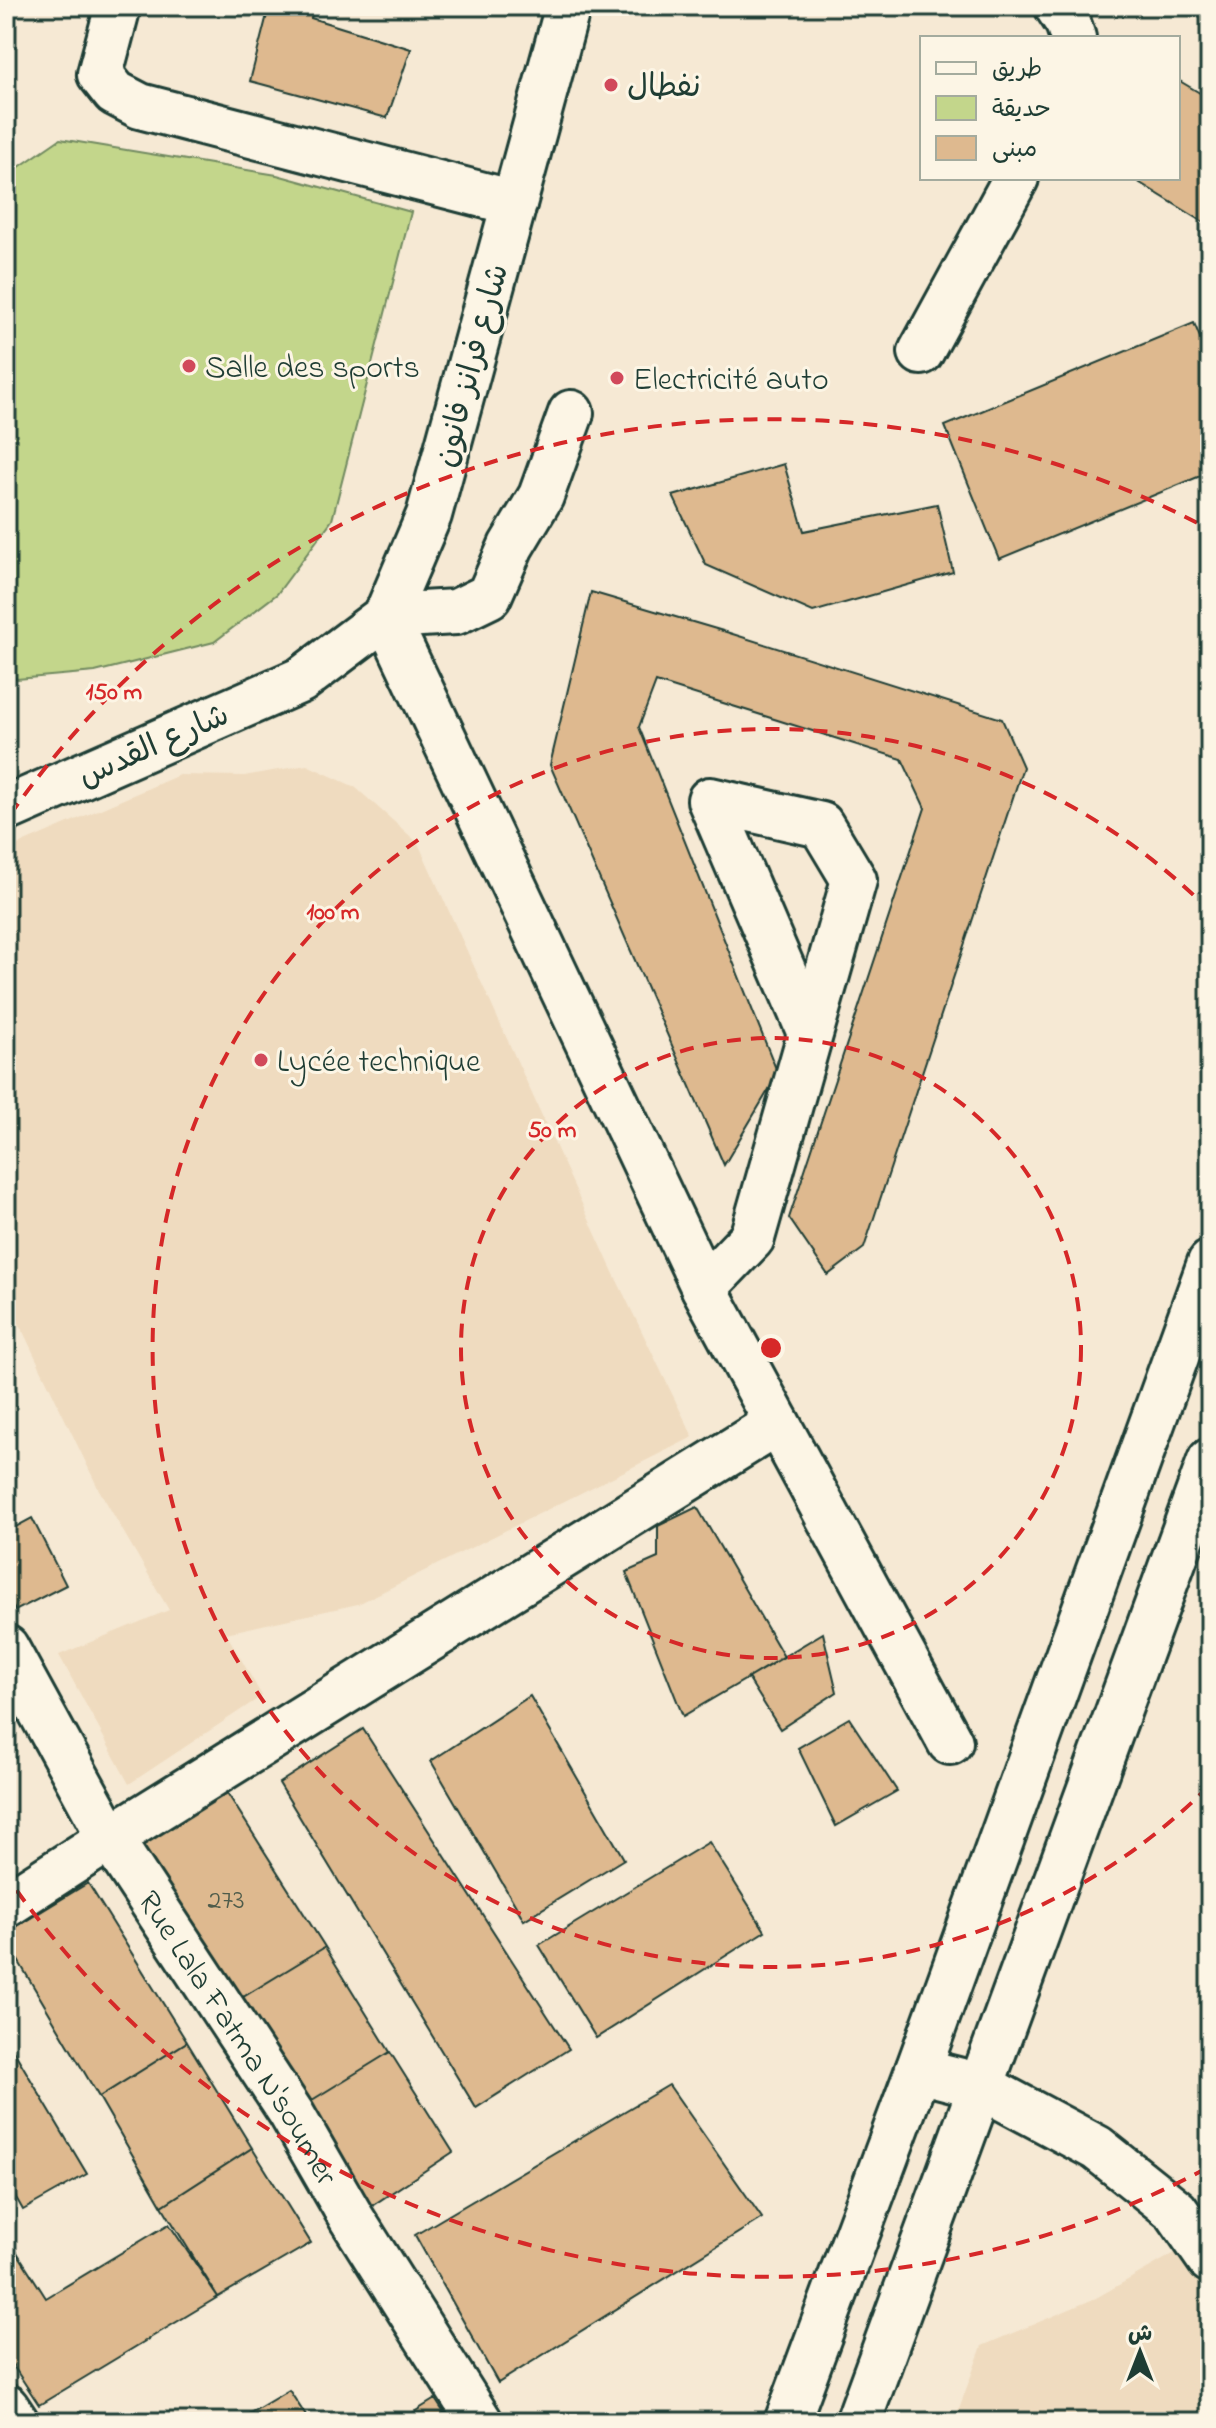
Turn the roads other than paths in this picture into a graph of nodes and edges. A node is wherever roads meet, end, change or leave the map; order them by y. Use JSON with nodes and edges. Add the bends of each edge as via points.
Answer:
{"nodes":[{"id":1,"x":118,"y":6,"type":"edge"},
{"id":2,"x":568,"y":6,"type":"edge"},
{"id":3,"x":1057,"y":6,"type":"edge"},
{"id":4,"x":1072,"y":36,"type":"edge"},
{"id":5,"x":1015,"y":180,"type":"edge"},
{"id":6,"x":514,"y":203,"type":"junction"},
{"id":7,"x":921,"y":352,"type":"dead end"},
{"id":8,"x":571,"y":413,"type":"dead end"},
{"id":9,"x":386,"y":616,"type":"junction"},
{"id":10,"x":301,"y":680,"type":"joint"},
{"id":11,"x":6,"y":809,"type":"edge"},
{"id":12,"x":810,"y":1033,"type":"junction"},
{"id":13,"x":1210,"y":1263,"type":"edge"},
{"id":14,"x":704,"y":1288,"type":"junction"},
{"id":15,"x":777,"y":1423,"type":"junction"},
{"id":16,"x":1210,"y":1461,"type":"edge"},
{"id":17,"x":6,"y":1648,"type":"edge"},
{"id":18,"x":950,"y":1742,"type":"dead end"},
{"id":19,"x":110,"y":1838,"type":"junction"},
{"id":20,"x":6,"y":1905,"type":"edge"},
{"id":21,"x":918,"y":2070,"type":"junction"},
{"id":22,"x":981,"y":2086,"type":"junction"},
{"id":23,"x":1210,"y":2260,"type":"edge"},
{"id":24,"x":6,"y":2407,"type":"edge"},
{"id":25,"x":16,"y":2422,"type":"edge"},
{"id":26,"x":480,"y":2422,"type":"edge"},
{"id":27,"x":787,"y":2422,"type":"edge"},
{"id":28,"x":858,"y":2422,"type":"edge"}],
"edges":[{"from":1,"to":6,"type":"main road","via":[[100,74],[115,93],[140,106]]},
{"from":2,"to":6,"type":"main road","name":"شارع فرانز فانون"},
{"from":3,"to":4,"type":"main road"},
{"from":5,"to":7,"type":"main road"},
{"from":6,"to":9,"type":"main road","name":"شارع فرانز فانون","via":[[429,515]]},
{"from":8,"to":9,"type":"main road","via":[[541,496],[489,596],[456,612]]},
{"from":9,"to":10,"type":"main road","name":"شارع فرانز فانون"},
{"from":9,"to":14,"type":"main road"},
{"from":10,"to":11,"type":"main road","name":"شارع القدس"},
{"from":12,"to":12,"type":"main road","via":[[854,880],[821,825],[710,800]]},
{"from":12,"to":14,"type":"main road","via":[[752,1238]]},
{"from":13,"to":21,"type":"main road"},
{"from":14,"to":15,"type":"main road"},
{"from":15,"to":18,"type":"main road"},
{"from":15,"to":19,"type":"main road"},
{"from":16,"to":22,"type":"main road"},
{"from":17,"to":19,"type":"main road","name":"Rue Lala Fatma N'soumer"},
{"from":19,"to":20,"type":"main road"},
{"from":19,"to":26,"type":"main road","name":"Rue Lala Fatma N'soumer","via":[[291,2113]]},
{"from":21,"to":22,"type":"main road"},
{"from":21,"to":27,"type":"main road"},
{"from":22,"to":23,"type":"main road","via":[[1097,2148],[1176,2211]]},
{"from":22,"to":28,"type":"main road"},
{"from":24,"to":25,"type":"main road"}]}
